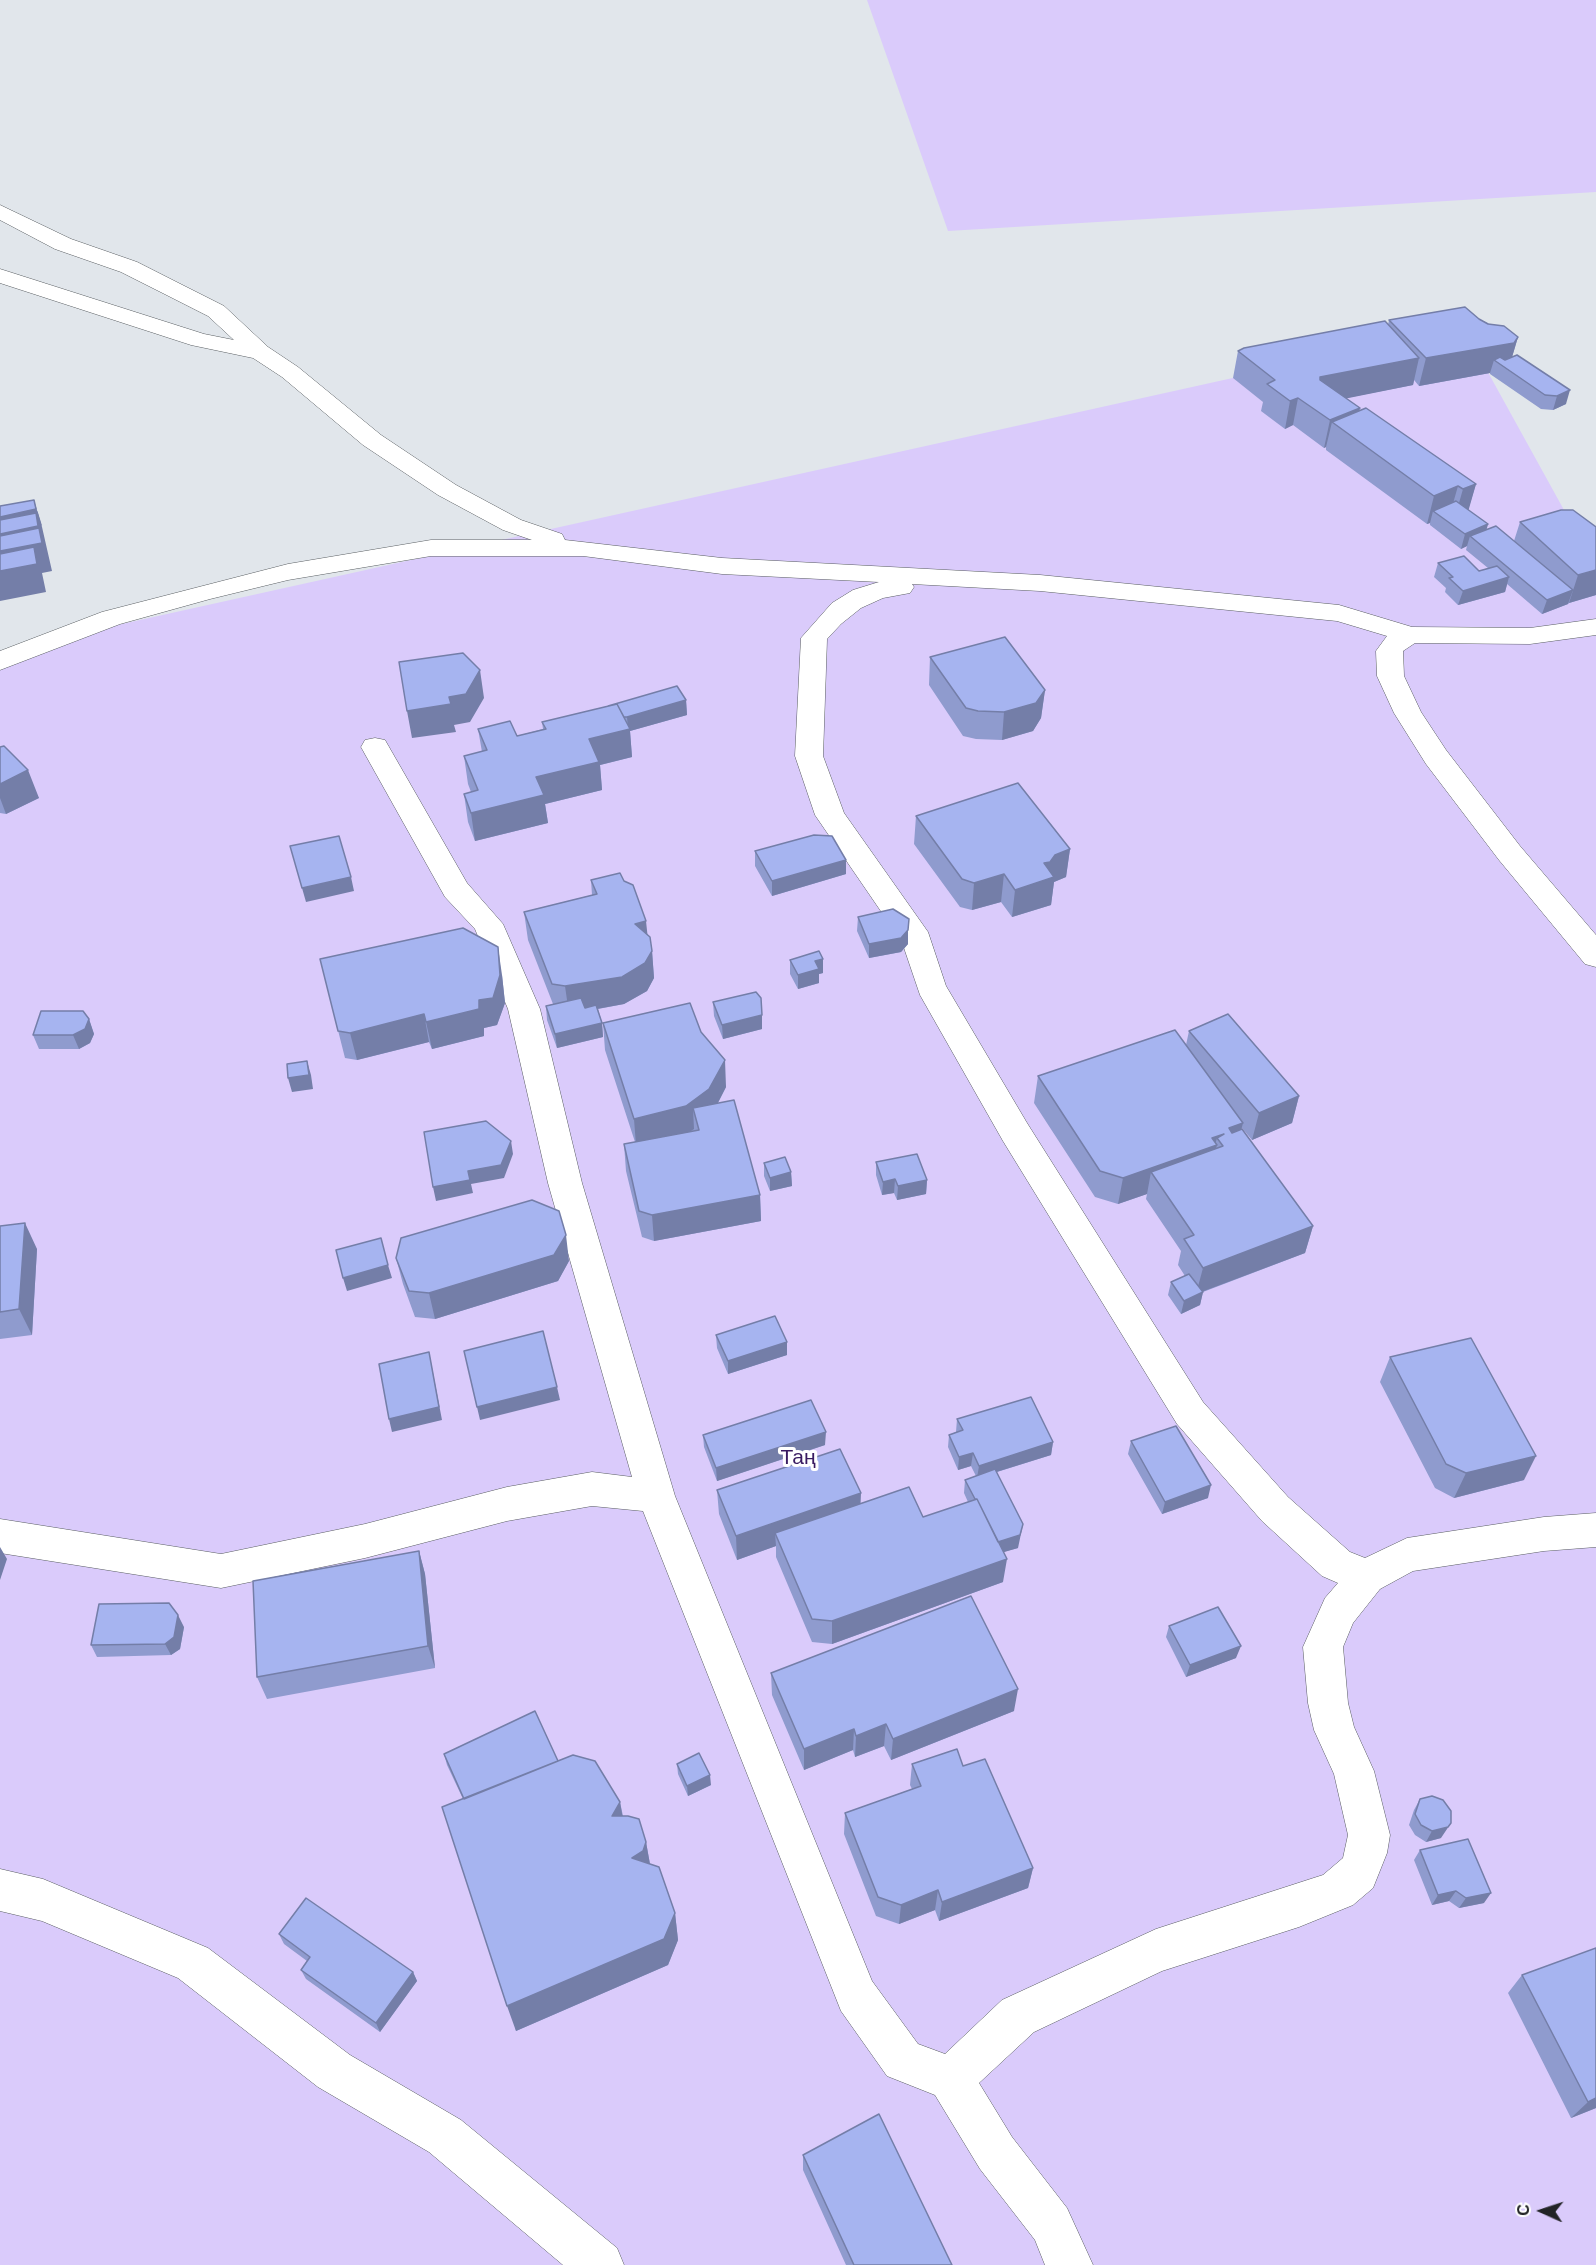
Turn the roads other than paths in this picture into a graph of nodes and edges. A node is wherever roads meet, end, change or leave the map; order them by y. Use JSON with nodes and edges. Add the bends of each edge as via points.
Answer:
{"nodes":[{"id":1,"x":0,"y":211,"type":"edge"},
{"id":2,"x":0,"y":276,"type":"edge"},
{"id":3,"x":260,"y":352,"type":"junction"},
{"id":4,"x":583,"y":548,"type":"junction"},
{"id":5,"x":962,"y":580,"type":"junction"},
{"id":6,"x":1596,"y":627,"type":"edge"},
{"id":7,"x":1411,"y":635,"type":"junction"},
{"id":8,"x":0,"y":661,"type":"edge"},
{"id":9,"x":375,"y":747,"type":"dead end"},
{"id":10,"x":1596,"y":956,"type":"edge"},
{"id":11,"x":656,"y":1496,"type":"junction"},
{"id":12,"x":1596,"y":1530,"type":"edge"},
{"id":13,"x":0,"y":1536,"type":"edge"},
{"id":14,"x":1366,"y":1577,"type":"junction"},
{"id":15,"x":0,"y":1890,"type":"edge"},
{"id":16,"x":951,"y":2079,"type":"junction"},
{"id":17,"x":600,"y":2265,"type":"edge"},
{"id":18,"x":1069,"y":2265,"type":"edge"}],
"edges":[{"from":1,"to":3,"type":"street","via":[[63,244],[129,267],[216,311]]},
{"from":2,"to":3,"type":"street","via":[[199,340]]},
{"from":3,"to":4,"type":"street","via":[[372,440],[447,490],[512,525]]},
{"from":4,"to":5,"type":"street","via":[[722,566]]},
{"from":4,"to":8,"type":"street","via":[[431,548],[288,572],[111,618]]},
{"from":5,"to":7,"type":"street","via":[[1040,583],[1340,613]]},
{"from":5,"to":14,"type":"street","via":[[952,585],[871,592],[846,604],[814,638],[809,756],[830,816],[917,940],[931,987],[1015,1132],[1190,1413],[1308,1541],[1336,1564]]},
{"from":6,"to":7,"type":"street","via":[[1530,636]]},
{"from":7,"to":10,"type":"street","via":[[1396,641],[1389,651],[1388,666],[1391,682],[1409,714],[1482,819]]},
{"from":9,"to":11,"type":"street","via":[[456,890],[488,924],[524,1009],[565,1184]]},
{"from":11,"to":13,"type":"street","via":[[592,1489],[507,1504],[365,1541],[221,1571]]},
{"from":11,"to":16,"type":"street","via":[[856,1996],[903,2060]]},
{"from":12,"to":14,"type":"street","via":[[1407,1555]]},
{"from":14,"to":16,"type":"street","via":[[1339,1611],[1323,1647],[1334,1730],[1354,1771],[1369,1835],[1358,1873],[1338,1890],[1156,1952],[1018,2016]]},
{"from":15,"to":17,"type":"street","via":[[43,1900],[193,1963],[334,2071],[445,2136]]},
{"from":16,"to":18,"type":"street","via":[[996,2153],[1051,2224]]}]}
